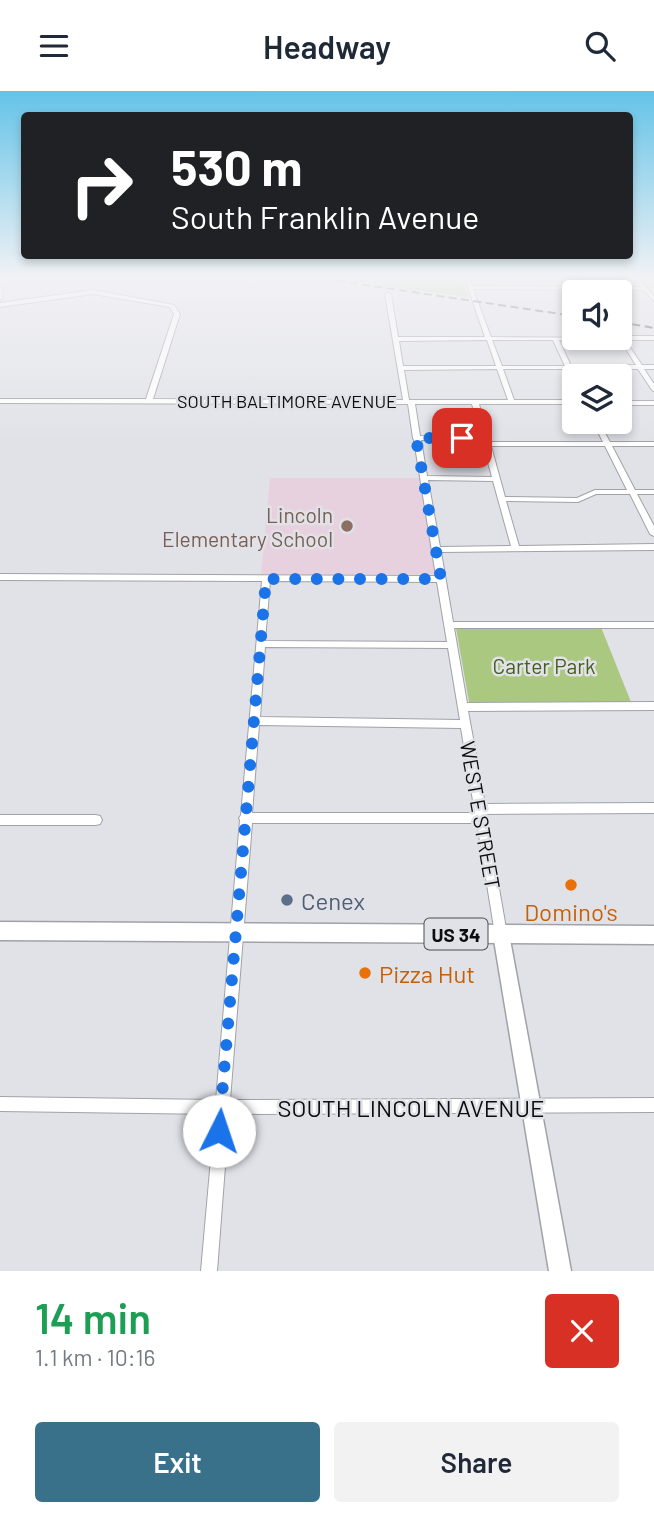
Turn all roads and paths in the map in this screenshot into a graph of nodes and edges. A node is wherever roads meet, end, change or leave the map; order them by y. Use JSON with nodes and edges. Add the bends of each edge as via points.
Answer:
{"nodes":[{"id":1,"x":171,"y":334,"type":"edge"},
{"id":2,"x":396,"y":334,"type":"edge"},
{"id":3,"x":487,"y":334,"type":"edge"},
{"id":4,"x":632,"y":337,"type":"edge"},
{"id":5,"x":488,"y":338,"type":"junction"},
{"id":6,"x":555,"y":338,"type":"junction"},
{"id":7,"x":562,"y":338,"type":"edge"},
{"id":8,"x":654,"y":338,"type":"edge"},
{"id":9,"x":397,"y":339,"type":"junction"},
{"id":10,"x":629,"y":350,"type":"edge"},
{"id":11,"x":568,"y":364,"type":"edge"},
{"id":12,"x":401,"y":367,"type":"junction"},
{"id":13,"x":499,"y":367,"type":"junction"},
{"id":14,"x":562,"y":367,"type":"edge"},
{"id":15,"x":632,"y":367,"type":"edge"},
{"id":16,"x":640,"y":367,"type":"junction"},
{"id":17,"x":654,"y":367,"type":"edge"},
{"id":18,"x":654,"y":389,"type":"edge"},
{"id":19,"x":0,"y":401,"type":"edge"},
{"id":20,"x":149,"y":401,"type":"junction"},
{"id":21,"x":409,"y":401,"type":"junction"},
{"id":22,"x":475,"y":402,"type":"junction"},
{"id":23,"x":512,"y":402,"type":"junction"},
{"id":24,"x":562,"y":403,"type":"edge"},
{"id":25,"x":632,"y":403,"type":"edge"},
{"id":26,"x":654,"y":403,"type":"edge"},
{"id":27,"x":603,"y":434,"type":"edge"},
{"id":28,"x":416,"y":438,"type":"junction"},
{"id":29,"x":486,"y":442,"type":"junction"},
{"id":30,"x":608,"y":444,"type":"junction"},
{"id":31,"x":654,"y":444,"type":"edge"},
{"id":32,"x":424,"y":478,"type":"junction"},
{"id":33,"x":497,"y":478,"type":"junction"},
{"id":34,"x":632,"y":492,"type":"junction"},
{"id":35,"x":654,"y":492,"type":"edge"},
{"id":36,"x":503,"y":499,"type":"junction"},
{"id":37,"x":654,"y":534,"type":"edge"},
{"id":38,"x":654,"y":547,"type":"edge"},
{"id":39,"x":435,"y":550,"type":"junction"},
{"id":40,"x":516,"y":550,"type":"junction"},
{"id":41,"x":0,"y":577,"type":"edge"},
{"id":42,"x":266,"y":579,"type":"junction"},
{"id":43,"x":441,"y":579,"type":"junction"},
{"id":44,"x":449,"y":625,"type":"junction"},
{"id":45,"x":654,"y":625,"type":"edge"},
{"id":46,"x":260,"y":644,"type":"junction"},
{"id":47,"x":452,"y":645,"type":"junction"},
{"id":48,"x":654,"y":706,"type":"edge"},
{"id":49,"x":462,"y":707,"type":"junction"},
{"id":50,"x":254,"y":722,"type":"junction"},
{"id":51,"x":466,"y":723,"type":"junction"},
{"id":52,"x":654,"y":808,"type":"edge"},
{"id":53,"x":481,"y":814,"type":"junction"},
{"id":54,"x":245,"y":818,"type":"junction"},
{"id":55,"x":0,"y":820,"type":"edge"},
{"id":56,"x":96,"y":820,"type":"dead end"},
{"id":57,"x":0,"y":931,"type":"edge"},
{"id":58,"x":235,"y":932,"type":"junction"},
{"id":59,"x":501,"y":934,"type":"junction"},
{"id":60,"x":654,"y":935,"type":"edge"},
{"id":61,"x":0,"y":1104,"type":"edge"},
{"id":62,"x":654,"y":1105,"type":"edge"},
{"id":63,"x":221,"y":1107,"type":"junction"},
{"id":64,"x":531,"y":1107,"type":"junction"},
{"id":65,"x":209,"y":1271,"type":"edge"},
{"id":66,"x":560,"y":1271,"type":"edge"}],
"edges":[{"from":1,"to":20,"type":"street"},
{"from":2,"to":9,"type":"street","name":"WEST E STREET"},
{"from":3,"to":5,"type":"street"},
{"from":4,"to":8,"type":"street"},
{"from":5,"to":6,"type":"street"},
{"from":5,"to":9,"type":"street"},
{"from":5,"to":13,"type":"street"},
{"from":6,"to":7,"type":"street"},
{"from":6,"to":11,"type":"street"},
{"from":9,"to":12,"type":"street","name":"WEST E STREET"},
{"from":10,"to":16,"type":"street"},
{"from":12,"to":13,"type":"street"},
{"from":12,"to":21,"type":"street","name":"WEST E STREET"},
{"from":13,"to":14,"type":"street"},
{"from":13,"to":23,"type":"street"},
{"from":15,"to":16,"type":"street"},
{"from":16,"to":17,"type":"street"},
{"from":16,"to":18,"type":"street"},
{"from":19,"to":20,"type":"street","name":"SOUTH BALTIMORE AVENUE"},
{"from":20,"to":21,"type":"street","name":"SOUTH BALTIMORE AVENUE"},
{"from":21,"to":22,"type":"street","name":"SOUTH BALTIMORE AVENUE"},
{"from":21,"to":28,"type":"street","name":"WEST E STREET"},
{"from":22,"to":23,"type":"street","name":"SOUTH BALTIMORE AVENUE"},
{"from":22,"to":29,"type":"street"},
{"from":23,"to":24,"type":"street","name":"SOUTH BALTIMORE AVENUE"},
{"from":25,"to":26,"type":"street"},
{"from":27,"to":30,"type":"street"},
{"from":28,"to":29,"type":"street"},
{"from":28,"to":32,"type":"street","name":"WEST E STREET"},
{"from":29,"to":30,"type":"street"},
{"from":29,"to":33,"type":"street"},
{"from":30,"to":31,"type":"street"},
{"from":30,"to":34,"type":"street"},
{"from":32,"to":33,"type":"street"},
{"from":32,"to":39,"type":"street","name":"WEST E STREET"},
{"from":33,"to":36,"type":"street"},
{"from":34,"to":35,"type":"street"},
{"from":34,"to":36,"type":"street","via":[[595,492],[578,500]]},
{"from":34,"to":37,"type":"street"},
{"from":36,"to":40,"type":"street"},
{"from":38,"to":40,"type":"street"},
{"from":39,"to":40,"type":"street"},
{"from":39,"to":43,"type":"street","name":"WEST E STREET"},
{"from":41,"to":42,"type":"street"},
{"from":42,"to":43,"type":"street"},
{"from":42,"to":46,"type":"street"},
{"from":43,"to":44,"type":"street","name":"WEST E STREET"},
{"from":44,"to":45,"type":"street"},
{"from":44,"to":47,"type":"street","name":"WEST E STREET"},
{"from":46,"to":47,"type":"street"},
{"from":46,"to":50,"type":"street"},
{"from":47,"to":49,"type":"street","name":"WEST E STREET"},
{"from":48,"to":49,"type":"street"},
{"from":49,"to":51,"type":"street","name":"WEST E STREET"},
{"from":50,"to":51,"type":"street"},
{"from":50,"to":54,"type":"street"},
{"from":51,"to":53,"type":"street","name":"WEST E STREET"},
{"from":52,"to":53,"type":"street"},
{"from":53,"to":54,"type":"street"},
{"from":53,"to":59,"type":"street","name":"WEST E STREET"},
{"from":54,"to":58,"type":"street"},
{"from":55,"to":56,"type":"street"},
{"from":57,"to":58,"type":"highway","number":"US 34"},
{"from":58,"to":59,"type":"highway","number":"US 34"},
{"from":58,"to":63,"type":"street"},
{"from":59,"to":60,"type":"highway","number":"US 34"},
{"from":59,"to":64,"type":"main road","name":"WEST E STREET"},
{"from":61,"to":63,"type":"street","name":"SOUTH LINCOLN AVENUE"},
{"from":62,"to":64,"type":"street","name":"SOUTH LINCOLN AVENUE"},
{"from":63,"to":64,"type":"street","name":"SOUTH LINCOLN AVENUE"},
{"from":63,"to":65,"type":"street"},
{"from":64,"to":66,"type":"main road","name":"WEST E STREET"}]}
